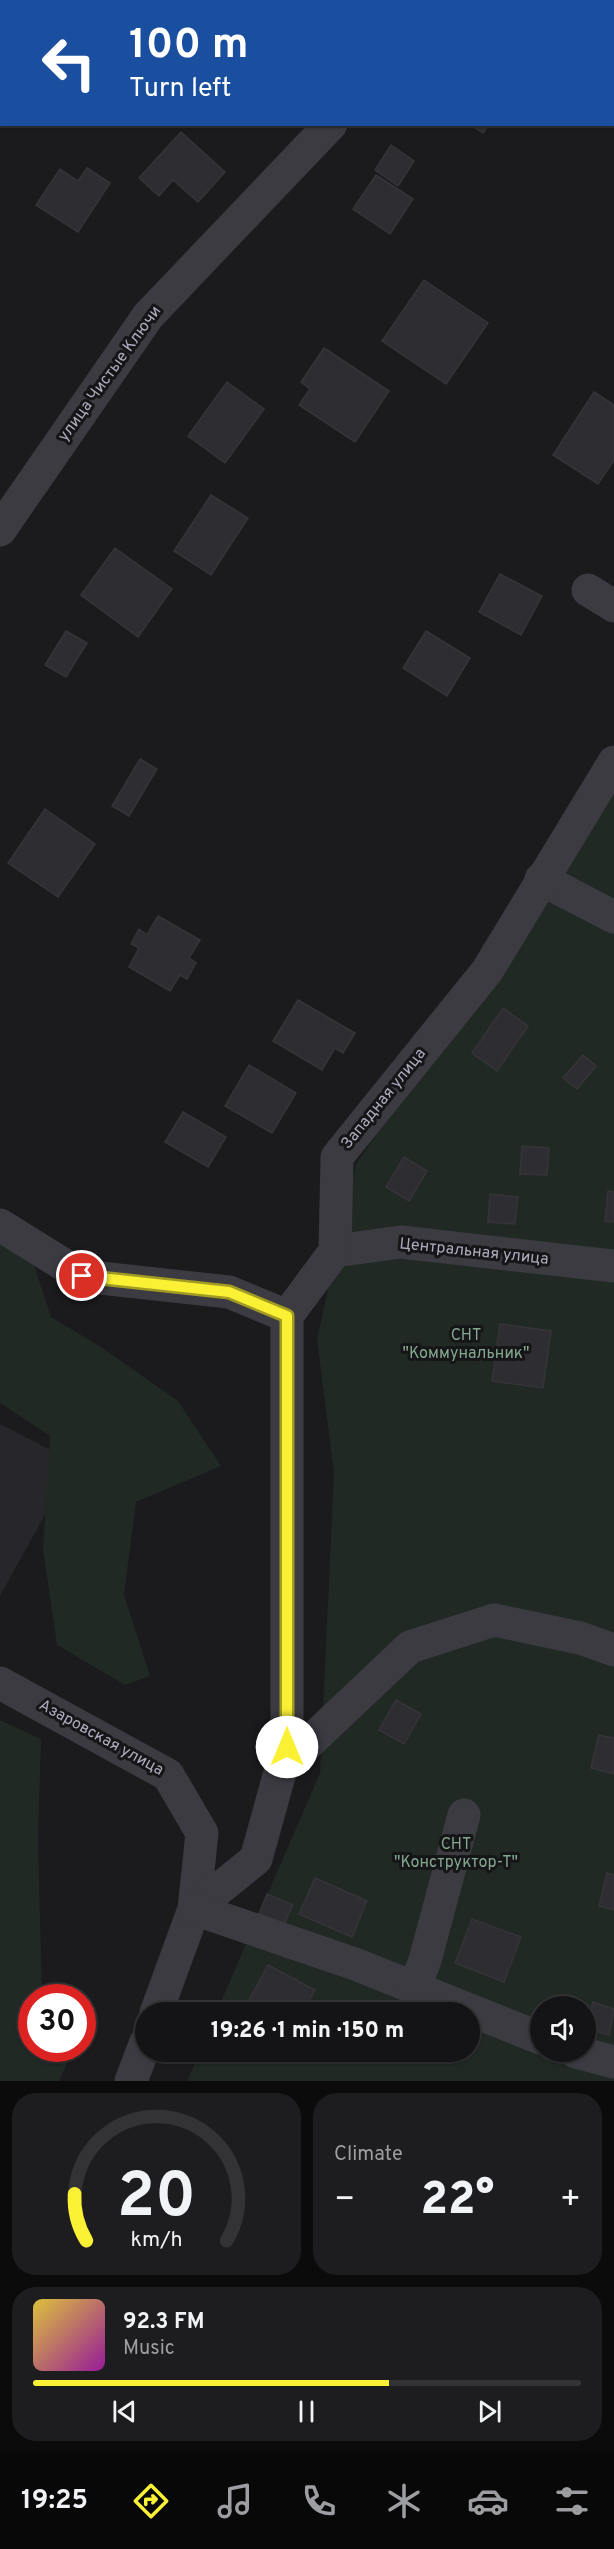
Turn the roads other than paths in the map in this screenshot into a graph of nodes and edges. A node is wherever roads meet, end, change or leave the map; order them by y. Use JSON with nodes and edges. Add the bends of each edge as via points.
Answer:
{"nodes":[{"id":1,"x":329,"y":126,"type":"edge"},
{"id":2,"x":0,"y":530,"type":"edge"},
{"id":3,"x":614,"y":762,"type":"edge"},
{"id":4,"x":541,"y":879,"type":"junction"},
{"id":5,"x":614,"y":917,"type":"edge"},
{"id":6,"x":0,"y":1225,"type":"edge"},
{"id":7,"x":335,"y":1251,"type":"junction"},
{"id":8,"x":614,"y":1266,"type":"edge"},
{"id":9,"x":287,"y":1316,"type":"junction"},
{"id":10,"x":614,"y":1650,"type":"edge"},
{"id":11,"x":0,"y":1683,"type":"edge"},
{"id":12,"x":281,"y":1769,"type":"junction"},
{"id":13,"x":464,"y":1815,"type":"dead end"},
{"id":14,"x":194,"y":1909,"type":"junction"},
{"id":15,"x":414,"y":1989,"type":"junction"},
{"id":16,"x":160,"y":2002,"type":"edge"},
{"id":17,"x":530,"y":2034,"type":"edge"},
{"id":18,"x":596,"y":2057,"type":"edge"},
{"id":19,"x":138,"y":2062,"type":"edge"},
{"id":20,"x":614,"y":2062,"type":"edge"},
{"id":21,"x":131,"y":2081,"type":"edge"}],
"edges":[{"from":1,"to":2,"type":"street","name":"улица Чистые Ключи","via":[[148,316]]},
{"from":3,"to":4,"type":"street","name":"Западная улица"},
{"from":4,"to":5,"type":"street"},
{"from":4,"to":7,"type":"street","name":"Западная улица","via":[[487,971],[337,1157]]},
{"from":6,"to":9,"type":"street","via":[[82,1276],[229,1292]]},
{"from":7,"to":8,"type":"street","name":"Центральная улица","via":[[401,1242]]},
{"from":7,"to":9,"type":"street"},
{"from":9,"to":12,"type":"street","via":[[287,1747]]},
{"from":10,"to":12,"type":"street","via":[[580,1638],[494,1620],[410,1647]]},
{"from":11,"to":14,"type":"street","name":"Азаровская улица","via":[[168,1774],[202,1833]]},
{"from":12,"to":14,"type":"street","via":[[256,1859]]},
{"from":13,"to":15,"type":"street"},
{"from":14,"to":15,"type":"street","via":[[355,1964]]},
{"from":14,"to":16,"type":"street","name":"Азаровская улица"},
{"from":15,"to":17,"type":"street"},
{"from":18,"to":20,"type":"street"},
{"from":19,"to":21,"type":"street"}]}
